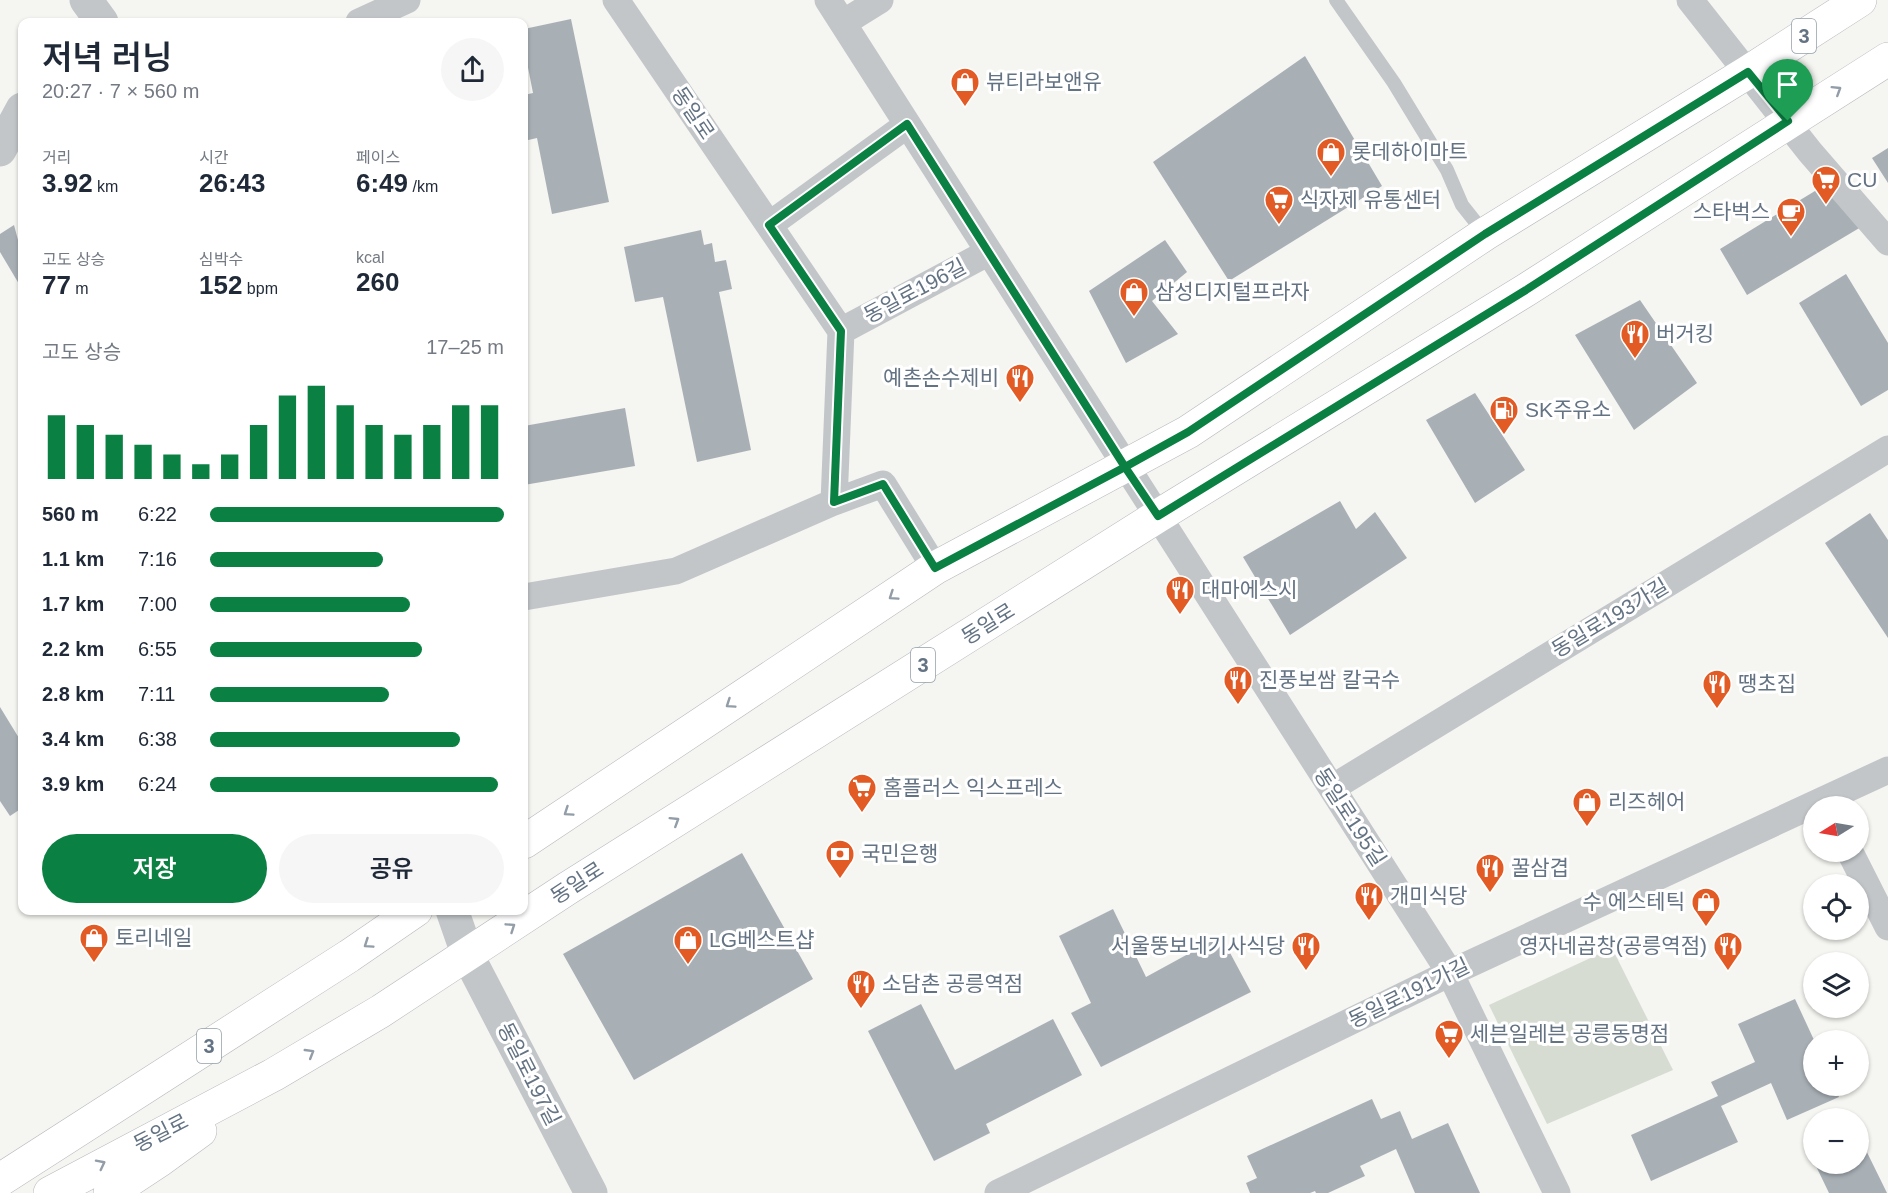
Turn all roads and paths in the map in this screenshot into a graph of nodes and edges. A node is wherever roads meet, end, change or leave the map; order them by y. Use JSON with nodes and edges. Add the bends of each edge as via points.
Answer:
{"nodes":[{"id":1,"x":86,"y":0,"type":"edge"},
{"id":2,"x":407,"y":0,"type":"edge"},
{"id":3,"x":616,"y":0,"type":"edge"},
{"id":4,"x":828,"y":0,"type":"edge"},
{"id":5,"x":880,"y":0,"type":"edge"},
{"id":6,"x":1336,"y":0,"type":"edge"},
{"id":7,"x":1690,"y":0,"type":"edge"},
{"id":8,"x":1860,"y":0,"type":"edge"},
{"id":9,"x":99,"y":18,"type":"edge"},
{"id":10,"x":368,"y":18,"type":"edge"},
{"id":11,"x":843,"y":23,"type":"junction"},
{"id":12,"x":1888,"y":58,"type":"edge"},
{"id":13,"x":1748,"y":72,"type":"junction"},
{"id":14,"x":18,"y":116,"type":"edge"},
{"id":15,"x":1788,"y":121,"type":"junction"},
{"id":16,"x":907,"y":124,"type":"junction"},
{"id":17,"x":0,"y":150,"type":"edge"},
{"id":18,"x":769,"y":225,"type":"junction"},
{"id":19,"x":1485,"y":234,"type":"junction"},
{"id":20,"x":1888,"y":242,"type":"edge"},
{"id":21,"x":989,"y":252,"type":"junction"},
{"id":22,"x":841,"y":331,"type":"junction"},
{"id":23,"x":1888,"y":449,"type":"edge"},
{"id":24,"x":1125,"y":467,"type":"junction"},
{"id":25,"x":834,"y":502,"type":"junction"},
{"id":26,"x":1158,"y":516,"type":"junction"},
{"id":27,"x":935,"y":568,"type":"junction"},
{"id":28,"x":528,"y":596,"type":"edge"},
{"id":29,"x":1888,"y":770,"type":"edge"},
{"id":30,"x":1332,"y":788,"type":"junction"},
{"id":31,"x":1840,"y":796,"type":"edge"},
{"id":32,"x":1803,"y":814,"type":"edge"},
{"id":33,"x":528,"y":839,"type":"edge"},
{"id":34,"x":1855,"y":862,"type":"edge"},
{"id":35,"x":408,"y":915,"type":"edge"},
{"id":36,"x":454,"y":915,"type":"edge"},
{"id":37,"x":1888,"y":927,"type":"edge"},
{"id":38,"x":468,"y":956,"type":"junction"},
{"id":39,"x":1450,"y":973,"type":"junction"},
{"id":40,"x":238,"y":1027,"type":"junction"},
{"id":41,"x":273,"y":1075,"type":"junction"},
{"id":42,"x":0,"y":1158,"type":"edge"},
{"id":43,"x":0,"y":1180,"type":"edge"},
{"id":44,"x":50,"y":1193,"type":"edge"},
{"id":45,"x":110,"y":1193,"type":"edge"},
{"id":46,"x":591,"y":1193,"type":"edge"},
{"id":47,"x":998,"y":1193,"type":"edge"},
{"id":48,"x":1557,"y":1193,"type":"edge"}],
"edges":[{"from":1,"to":9,"type":"street"},
{"from":2,"to":10,"type":"street"},
{"from":3,"to":18,"type":"street","name":"동일로"},
{"from":4,"to":11,"type":"street","name":"동일로196길"},
{"from":5,"to":11,"type":"street"},
{"from":6,"to":19,"type":"lane","via":[[1394,83],[1448,170],[1462,205]]},
{"from":7,"to":13,"type":"street"},
{"from":8,"to":13,"type":"main road","number":"3"},
{"from":11,"to":16,"type":"street","name":"동일로196길"},
{"from":15,"to":12,"type":"main road","name":"동일로","number":"3","one_way":true},
{"from":13,"to":15,"type":"street"},
{"from":13,"to":19,"type":"main road","number":"3"},
{"from":14,"to":17,"type":"street"},
{"from":15,"to":20,"type":"street"},
{"from":15,"to":26,"type":"main road","name":"동일로","number":"3","via":[[1526,290]]},
{"from":16,"to":18,"type":"street"},
{"from":16,"to":21,"type":"street","name":"동일로196길"},
{"from":18,"to":22,"type":"street","name":"동일로"},
{"from":19,"to":24,"type":"main road","number":"3","via":[[1188,432]]},
{"from":21,"to":22,"type":"street","name":"동일로196길"},
{"from":21,"to":24,"type":"street","name":"동일로196길"},
{"from":22,"to":25,"type":"street"},
{"from":23,"to":30,"type":"street","name":"동일로193가길"},
{"from":24,"to":26,"type":"street","name":"동일로196길"},
{"from":24,"to":27,"type":"main road","number":"3"},
{"from":25,"to":27,"type":"street","via":[[883,484]]},
{"from":25,"to":28,"type":"street","via":[[676,571]]},
{"from":26,"to":30,"type":"street","name":"동일로195길"},
{"from":38,"to":26,"type":"main road","name":"동일로","number":"3","one_way":true,"via":[[568,888]]},
{"from":27,"to":33,"type":"main road","number":"3","one_way":true},
{"from":29,"to":31,"type":"street","name":"동일로191가길"},
{"from":30,"to":39,"type":"street","name":"동일로195길"},
{"from":32,"to":39,"type":"street","name":"동일로191가길"},
{"from":34,"to":37,"type":"street"},
{"from":35,"to":40,"type":"main road","number":"3","one_way":true},
{"from":36,"to":38,"type":"street","name":"동일로197길"},
{"from":41,"to":38,"type":"main road","name":"동일로","number":"3","one_way":true},
{"from":38,"to":46,"type":"street","name":"동일로197길"},
{"from":39,"to":47,"type":"street","name":"동일로191가길"},
{"from":39,"to":48,"type":"street","name":"동일로195길"},
{"from":40,"to":42,"type":"main road"},
{"from":40,"to":43,"type":"main road","number":"3"},
{"from":44,"to":41,"type":"main road","name":"동일로","number":"3","one_way":true},
{"from":41,"to":45,"type":"main road"}]}
